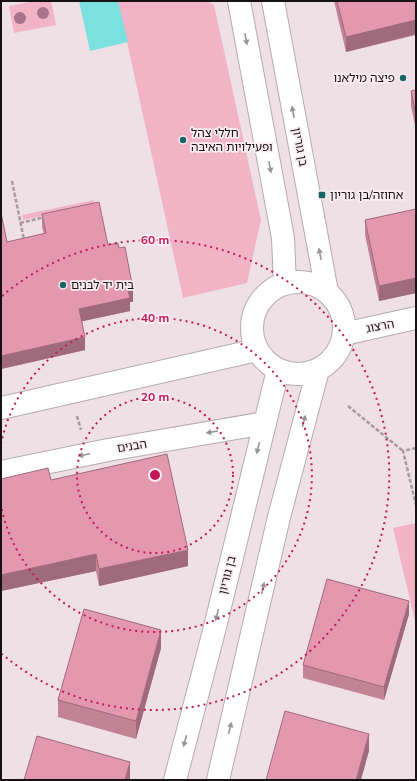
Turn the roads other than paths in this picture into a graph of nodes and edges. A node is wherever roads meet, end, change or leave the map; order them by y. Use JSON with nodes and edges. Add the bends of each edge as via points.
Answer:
{"nodes":[{"id":1,"x":238,"y":1,"type":"edge"},
{"id":2,"x":273,"y":1,"type":"edge"},
{"id":3,"x":285,"y":284,"type":"junction"},
{"id":4,"x":327,"y":292,"type":"junction"},
{"id":5,"x":416,"y":318,"type":"edge"},
{"id":6,"x":344,"y":334,"type":"junction"},
{"id":7,"x":257,"y":350,"type":"junction"},
{"id":8,"x":278,"y":370,"type":"junction"},
{"id":9,"x":318,"y":370,"type":"junction"},
{"id":10,"x":1,"y":408,"type":"edge"},
{"id":11,"x":264,"y":423,"type":"junction"},
{"id":12,"x":1,"y":472,"type":"edge"},
{"id":13,"x":175,"y":780,"type":"edge"},
{"id":14,"x":218,"y":780,"type":"edge"}],
"edges":[{"from":1,"to":3,"type":"main road","one_way":true,"via":[[283,238]]},
{"from":4,"to":2,"type":"main road","name":"בן גוריון","one_way":true},
{"from":3,"to":4,"type":"main road","via":[[299,282],[314,285]]},
{"from":3,"to":7,"type":"main road","via":[[270,291],[259,303],[252,324]]},
{"from":4,"to":6,"type":"main road","via":[[337,304],[343,319]]},
{"from":5,"to":6,"type":"main road","name":"הרצוג"},
{"from":6,"to":9,"type":"main road","via":[[339,349],[330,361]]},
{"from":7,"to":8,"type":"main road","via":[[265,361]]},
{"from":7,"to":10,"type":"main road"},
{"from":8,"to":9,"type":"main road","via":[[290,374]]},
{"from":8,"to":11,"type":"main road","name":"בן גוריון"},
{"from":14,"to":9,"type":"main road","one_way":true,"via":[[279,517]]},
{"from":11,"to":12,"type":"main road","name":"הבנים","one_way":true},
{"from":11,"to":13,"type":"main road","name":"בן גוריון","one_way":true}]}
